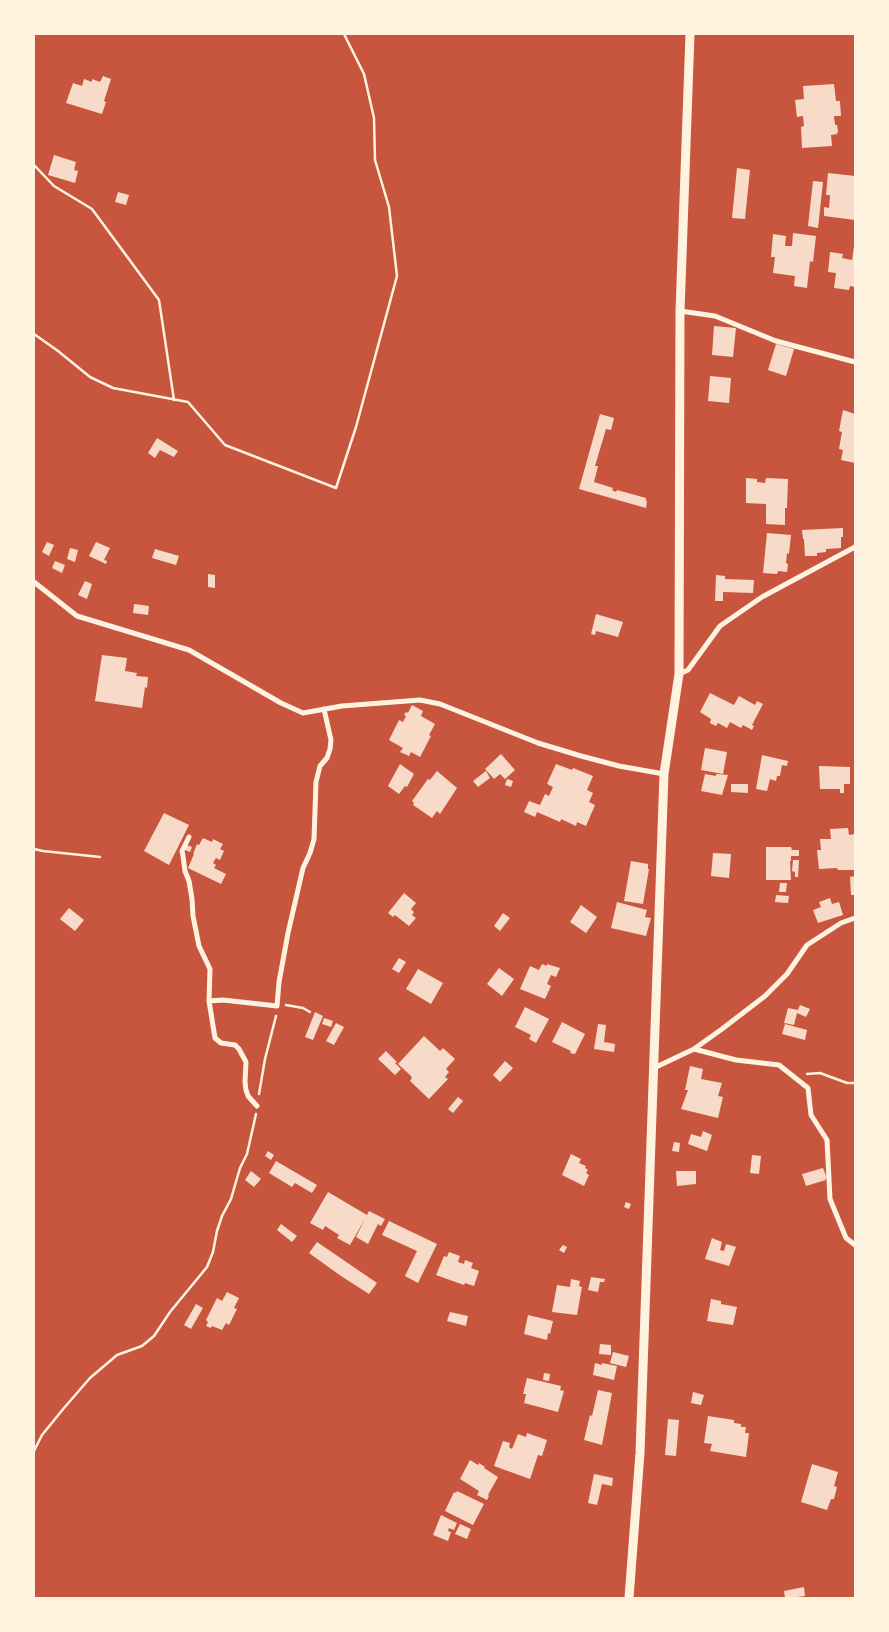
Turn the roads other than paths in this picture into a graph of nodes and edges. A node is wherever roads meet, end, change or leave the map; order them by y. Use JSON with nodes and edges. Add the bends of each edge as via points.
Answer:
{"nodes":[{"id":1,"x":690,"y":34,"type":"edge"},
{"id":2,"x":680,"y":311,"type":"junction"},
{"id":3,"x":855,"y":362,"type":"edge"},
{"id":4,"x":855,"y":547,"type":"edge"},
{"id":5,"x":34,"y":582,"type":"edge"},
{"id":6,"x":679,"y":674,"type":"junction"},
{"id":7,"x":324,"y":709,"type":"junction"},
{"id":8,"x":664,"y":774,"type":"junction"},
{"id":9,"x":189,"y":837,"type":"dead end"},
{"id":10,"x":855,"y":918,"type":"edge"},
{"id":11,"x":209,"y":1001,"type":"junction"},
{"id":12,"x":694,"y":1049,"type":"junction"},
{"id":13,"x":654,"y":1068,"type":"junction"},
{"id":14,"x":257,"y":1106,"type":"road end"},
{"id":15,"x":855,"y":1245,"type":"edge"},
{"id":16,"x":629,"y":1598,"type":"edge"}],
"edges":[{"from":1,"to":2,"type":"street"},
{"from":2,"to":3,"type":"street","via":[[715,316],[776,341]]},
{"from":2,"to":6,"type":"street"},
{"from":4,"to":6,"type":"street","via":[[762,596],[720,626],[688,670]]},
{"from":5,"to":7,"type":"street","via":[[77,616],[189,650],[303,713]]},
{"from":6,"to":8,"type":"street"},
{"from":7,"to":8,"type":"street","via":[[420,700],[440,704],[538,743],[619,766]]},
{"from":7,"to":11,"type":"street","via":[[330,749],[320,766],[316,782],[314,839],[303,868],[286,940],[277,1006]]},
{"from":8,"to":13,"type":"street"},
{"from":9,"to":11,"type":"street","via":[[182,851],[199,946],[210,969]]},
{"from":10,"to":12,"type":"street","via":[[807,944],[787,974],[765,996]]},
{"from":11,"to":14,"type":"street","via":[[215,1038],[221,1043],[235,1045],[242,1053],[247,1068],[246,1090]]},
{"from":12,"to":13,"type":"street"},
{"from":12,"to":15,"type":"street","via":[[736,1060],[779,1065],[808,1088],[811,1115],[827,1140],[830,1199],[846,1238]]},
{"from":13,"to":16,"type":"street","via":[[640,1453]]}]}
